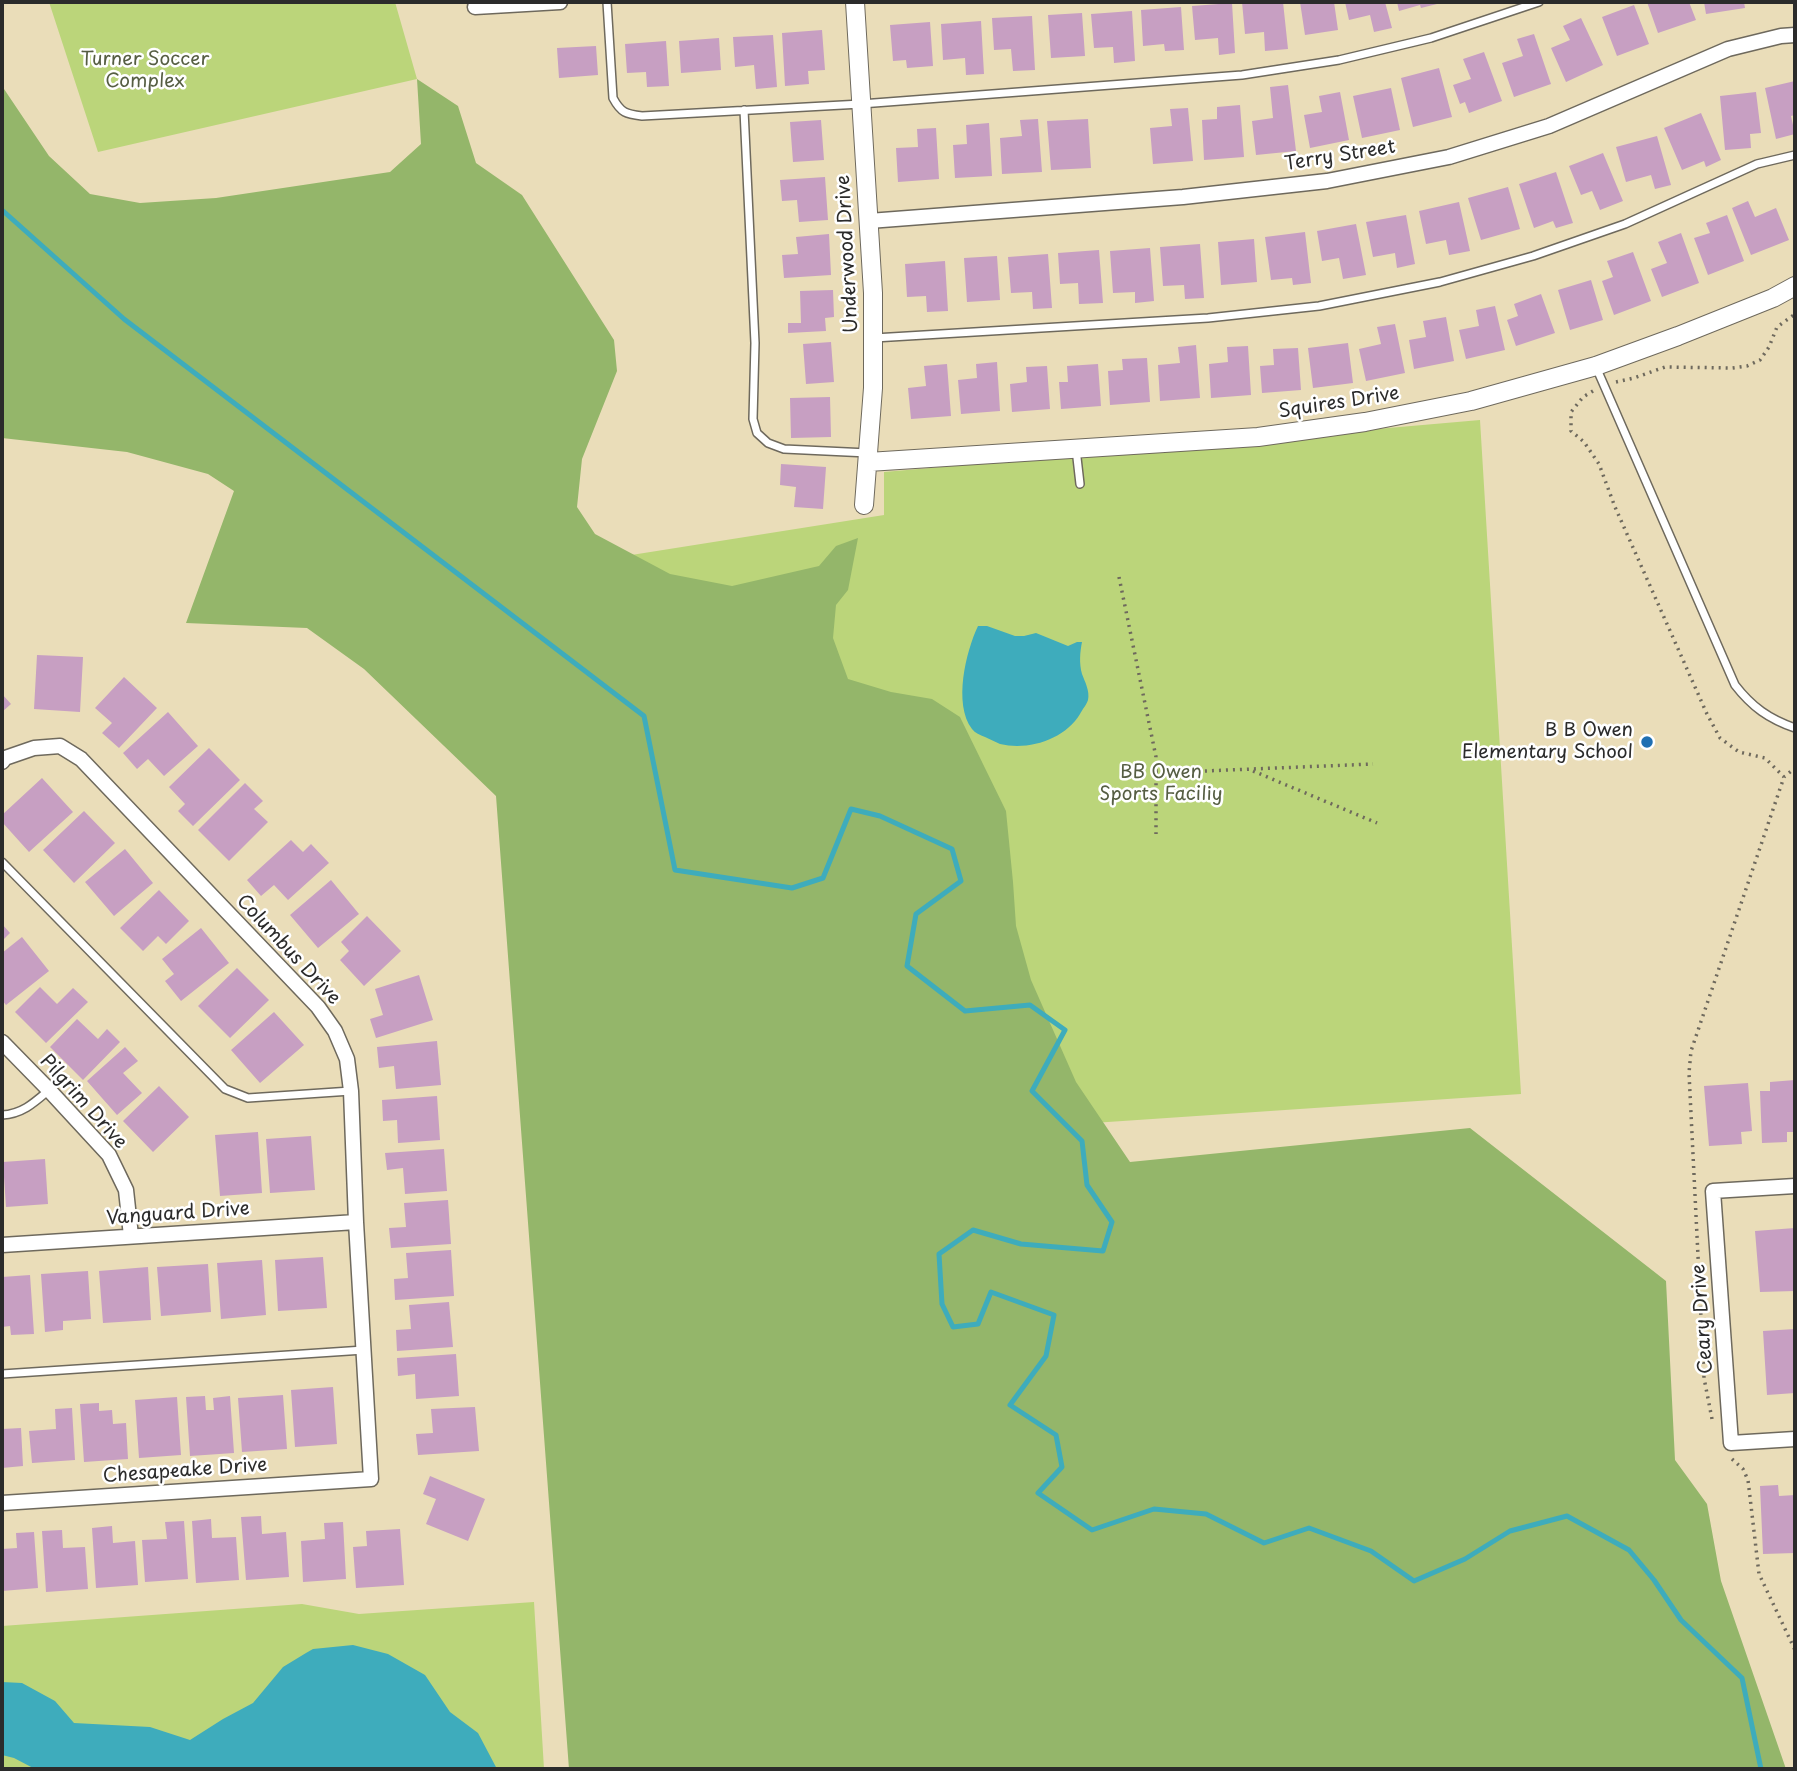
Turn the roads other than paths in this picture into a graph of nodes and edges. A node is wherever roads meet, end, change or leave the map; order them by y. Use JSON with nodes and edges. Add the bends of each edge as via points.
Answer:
{"nodes":[{"id":1,"x":560,"y":2,"type":"edge"},
{"id":2,"x":607,"y":2,"type":"edge"},
{"id":3,"x":855,"y":2,"type":"edge"},
{"id":4,"x":1539,"y":2,"type":"edge"},
{"id":5,"x":498,"y":4,"type":"edge"},
{"id":6,"x":475,"y":7,"type":"dead end"},
{"id":7,"x":1795,"y":35,"type":"edge"},
{"id":8,"x":861,"y":104,"type":"junction"},
{"id":9,"x":744,"y":110,"type":"junction"},
{"id":10,"x":1795,"y":155,"type":"edge"},
{"id":11,"x":869,"y":221,"type":"junction"},
{"id":12,"x":1795,"y":286,"type":"edge"},
{"id":13,"x":874,"y":338,"type":"junction"},
{"id":14,"x":1596,"y":366,"type":"junction"},
{"id":15,"x":1076,"y":449,"type":"junction"},
{"id":16,"x":868,"y":458,"type":"junction"},
{"id":17,"x":1080,"y":484,"type":"dead end"},
{"id":18,"x":864,"y":505,"type":"dead end"},
{"id":19,"x":1795,"y":728,"type":"edge"},
{"id":20,"x":2,"y":762,"type":"edge"},
{"id":21,"x":2,"y":862,"type":"edge"},
{"id":22,"x":2,"y":1042,"type":"edge"},
{"id":23,"x":49,"y":1090,"type":"junction"},
{"id":24,"x":351,"y":1091,"type":"junction"},
{"id":25,"x":2,"y":1115,"type":"edge"},
{"id":26,"x":1795,"y":1186,"type":"edge"},
{"id":27,"x":356,"y":1222,"type":"junction"},
{"id":28,"x":131,"y":1236,"type":"junction"},
{"id":29,"x":2,"y":1245,"type":"edge"},
{"id":30,"x":365,"y":1350,"type":"junction"},
{"id":31,"x":2,"y":1374,"type":"edge"},
{"id":32,"x":1795,"y":1439,"type":"edge"},
{"id":33,"x":371,"y":1479,"type":"joint"},
{"id":34,"x":2,"y":1503,"type":"edge"}],
"edges":[{"from":1,"to":5,"type":"street"},
{"from":2,"to":9,"type":"lane","via":[[613,98],[619,108],[642,116]]},
{"from":3,"to":8,"type":"street","name":"Underwood Drive"},
{"from":4,"to":8,"type":"lane","via":[[1432,38],[1339,60],[1242,75]]},
{"from":5,"to":6,"type":"street"},
{"from":7,"to":11,"type":"street","name":"Terry Street","via":[[1728,49],[1549,125],[1449,157],[1328,181]]},
{"from":8,"to":9,"type":"lane"},
{"from":8,"to":11,"type":"street","name":"Underwood Drive"},
{"from":9,"to":16,"type":"lane","via":[[757,433],[784,449]]},
{"from":10,"to":13,"type":"lane","via":[[1757,164],[1625,223],[1533,257],[1440,282],[1319,306],[1208,317]]},
{"from":11,"to":13,"type":"street","name":"Underwood Drive"},
{"from":12,"to":14,"type":"street","name":"Squires Drive","via":[[1690,332]]},
{"from":13,"to":16,"type":"street","name":"Underwood Drive"},
{"from":14,"to":15,"type":"street","name":"Squires Drive","via":[[1471,401],[1365,422],[1258,437]]},
{"from":14,"to":19,"type":"lane","via":[[1735,685],[1762,713]]},
{"from":15,"to":16,"type":"street","name":"Squires Drive"},
{"from":15,"to":17,"type":"lane"},
{"from":16,"to":18,"type":"street","name":"Underwood Drive"},
{"from":20,"to":24,"type":"street","name":"Columbus Drive","via":[[34,748],[60,746],[81,759],[318,1007],[347,1059]]},
{"from":21,"to":24,"type":"lane","via":[[225,1089],[248,1098]]},
{"from":22,"to":23,"type":"street","name":"Pilgrim Drive"},
{"from":23,"to":25,"type":"lane","via":[[29,1107]]},
{"from":23,"to":28,"type":"street","name":"Pilgrim Drive","via":[[110,1155],[126,1190]]},
{"from":24,"to":27,"type":"street","name":"Columbus Drive"},
{"from":26,"to":32,"type":"street","name":"Ceary Drive","via":[[1713,1191],[1731,1443]]},
{"from":27,"to":28,"type":"street","name":"Vanguard Drive"},
{"from":27,"to":30,"type":"street","name":"Columbus Drive"},
{"from":28,"to":29,"type":"street","name":"Vanguard Drive"},
{"from":30,"to":31,"type":"lane"},
{"from":30,"to":33,"type":"street","name":"Columbus Drive"},
{"from":33,"to":34,"type":"street","name":"Chesapeake Drive"}]}
